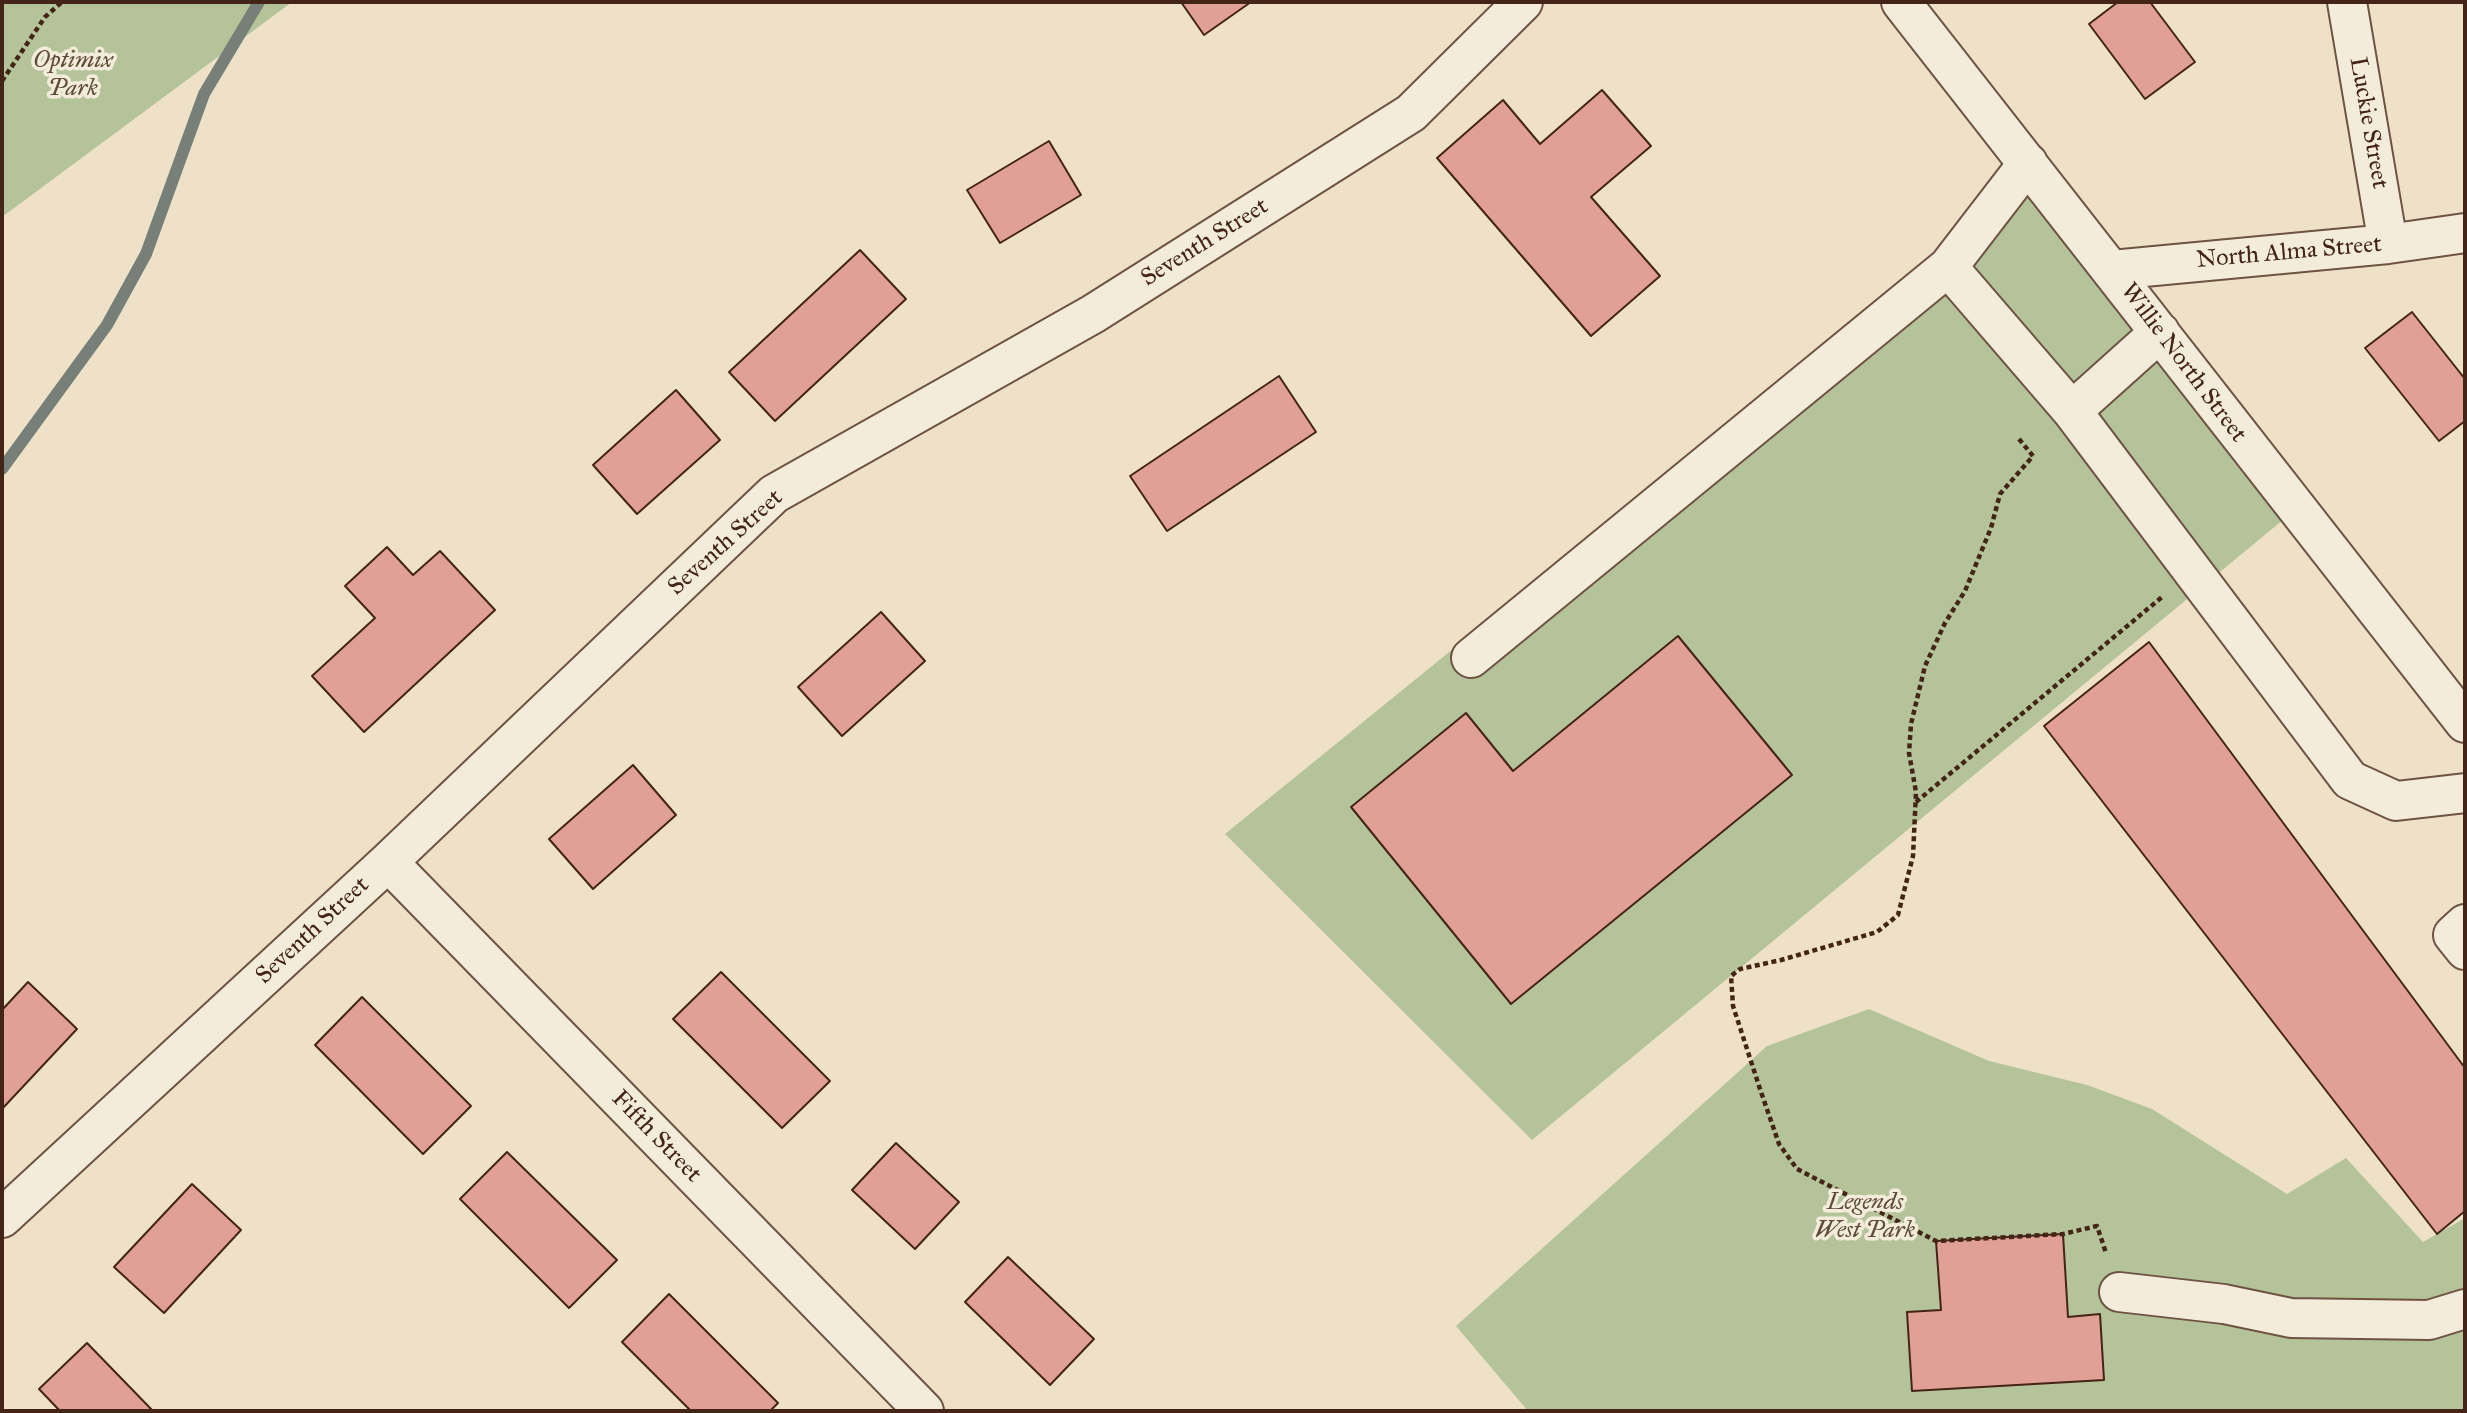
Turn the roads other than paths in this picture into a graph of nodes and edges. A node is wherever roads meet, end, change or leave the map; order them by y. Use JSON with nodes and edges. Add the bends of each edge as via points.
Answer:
{"nodes":[{"id":1,"x":1523,"y":2,"type":"edge"},
{"id":2,"x":1901,"y":2,"type":"edge"},
{"id":3,"x":2347,"y":2,"type":"edge"},
{"id":4,"x":2028,"y":163,"type":"junction"},
{"id":5,"x":2465,"y":233,"type":"edge"},
{"id":6,"x":2388,"y":244,"type":"junction"},
{"id":7,"x":1948,"y":267,"type":"junction"},
{"id":8,"x":2112,"y":270,"type":"junction"},
{"id":9,"x":2160,"y":332,"type":"junction"},
{"id":10,"x":2072,"y":411,"type":"junction"},
{"id":11,"x":1472,"y":658,"type":"dead end"},
{"id":12,"x":2465,"y":723,"type":"edge"},
{"id":13,"x":2465,"y":793,"type":"edge"},
{"id":14,"x":388,"y":863,"type":"junction"},
{"id":15,"x":2465,"y":924,"type":"edge"},
{"id":16,"x":2465,"y":950,"type":"edge"},
{"id":17,"x":2,"y":1218,"type":"edge"},
{"id":18,"x":2119,"y":1292,"type":"dead end"},
{"id":19,"x":2465,"y":1310,"type":"edge"},
{"id":20,"x":924,"y":1411,"type":"edge"}],
"edges":[{"from":1,"to":14,"type":"street","name":"Seventh Street","via":[[1411,113],[1093,314],[774,494]]},
{"from":2,"to":4,"type":"street","name":"Willie North Street"},
{"from":3,"to":6,"type":"street","name":"Luckie Street"},
{"from":4,"to":7,"type":"street"},
{"from":4,"to":8,"type":"street","name":"Willie North Street"},
{"from":5,"to":6,"type":"street","name":"North Alma Street"},
{"from":6,"to":8,"type":"street","name":"North Alma Street"},
{"from":7,"to":10,"type":"street"},
{"from":7,"to":11,"type":"street"},
{"from":8,"to":9,"type":"street","name":"Willie North Street"},
{"from":9,"to":10,"type":"street"},
{"from":9,"to":12,"type":"street","name":"Willie North Street"},
{"from":10,"to":13,"type":"street","via":[[2350,780],[2396,801]]},
{"from":14,"to":17,"type":"street","name":"Seventh Street"},
{"from":14,"to":20,"type":"street","name":"Fifth Street"},
{"from":15,"to":16,"type":"street","via":[[2453,934]]},
{"from":18,"to":19,"type":"street","via":[[2224,1304],[2291,1318],[2429,1320]]}]}
